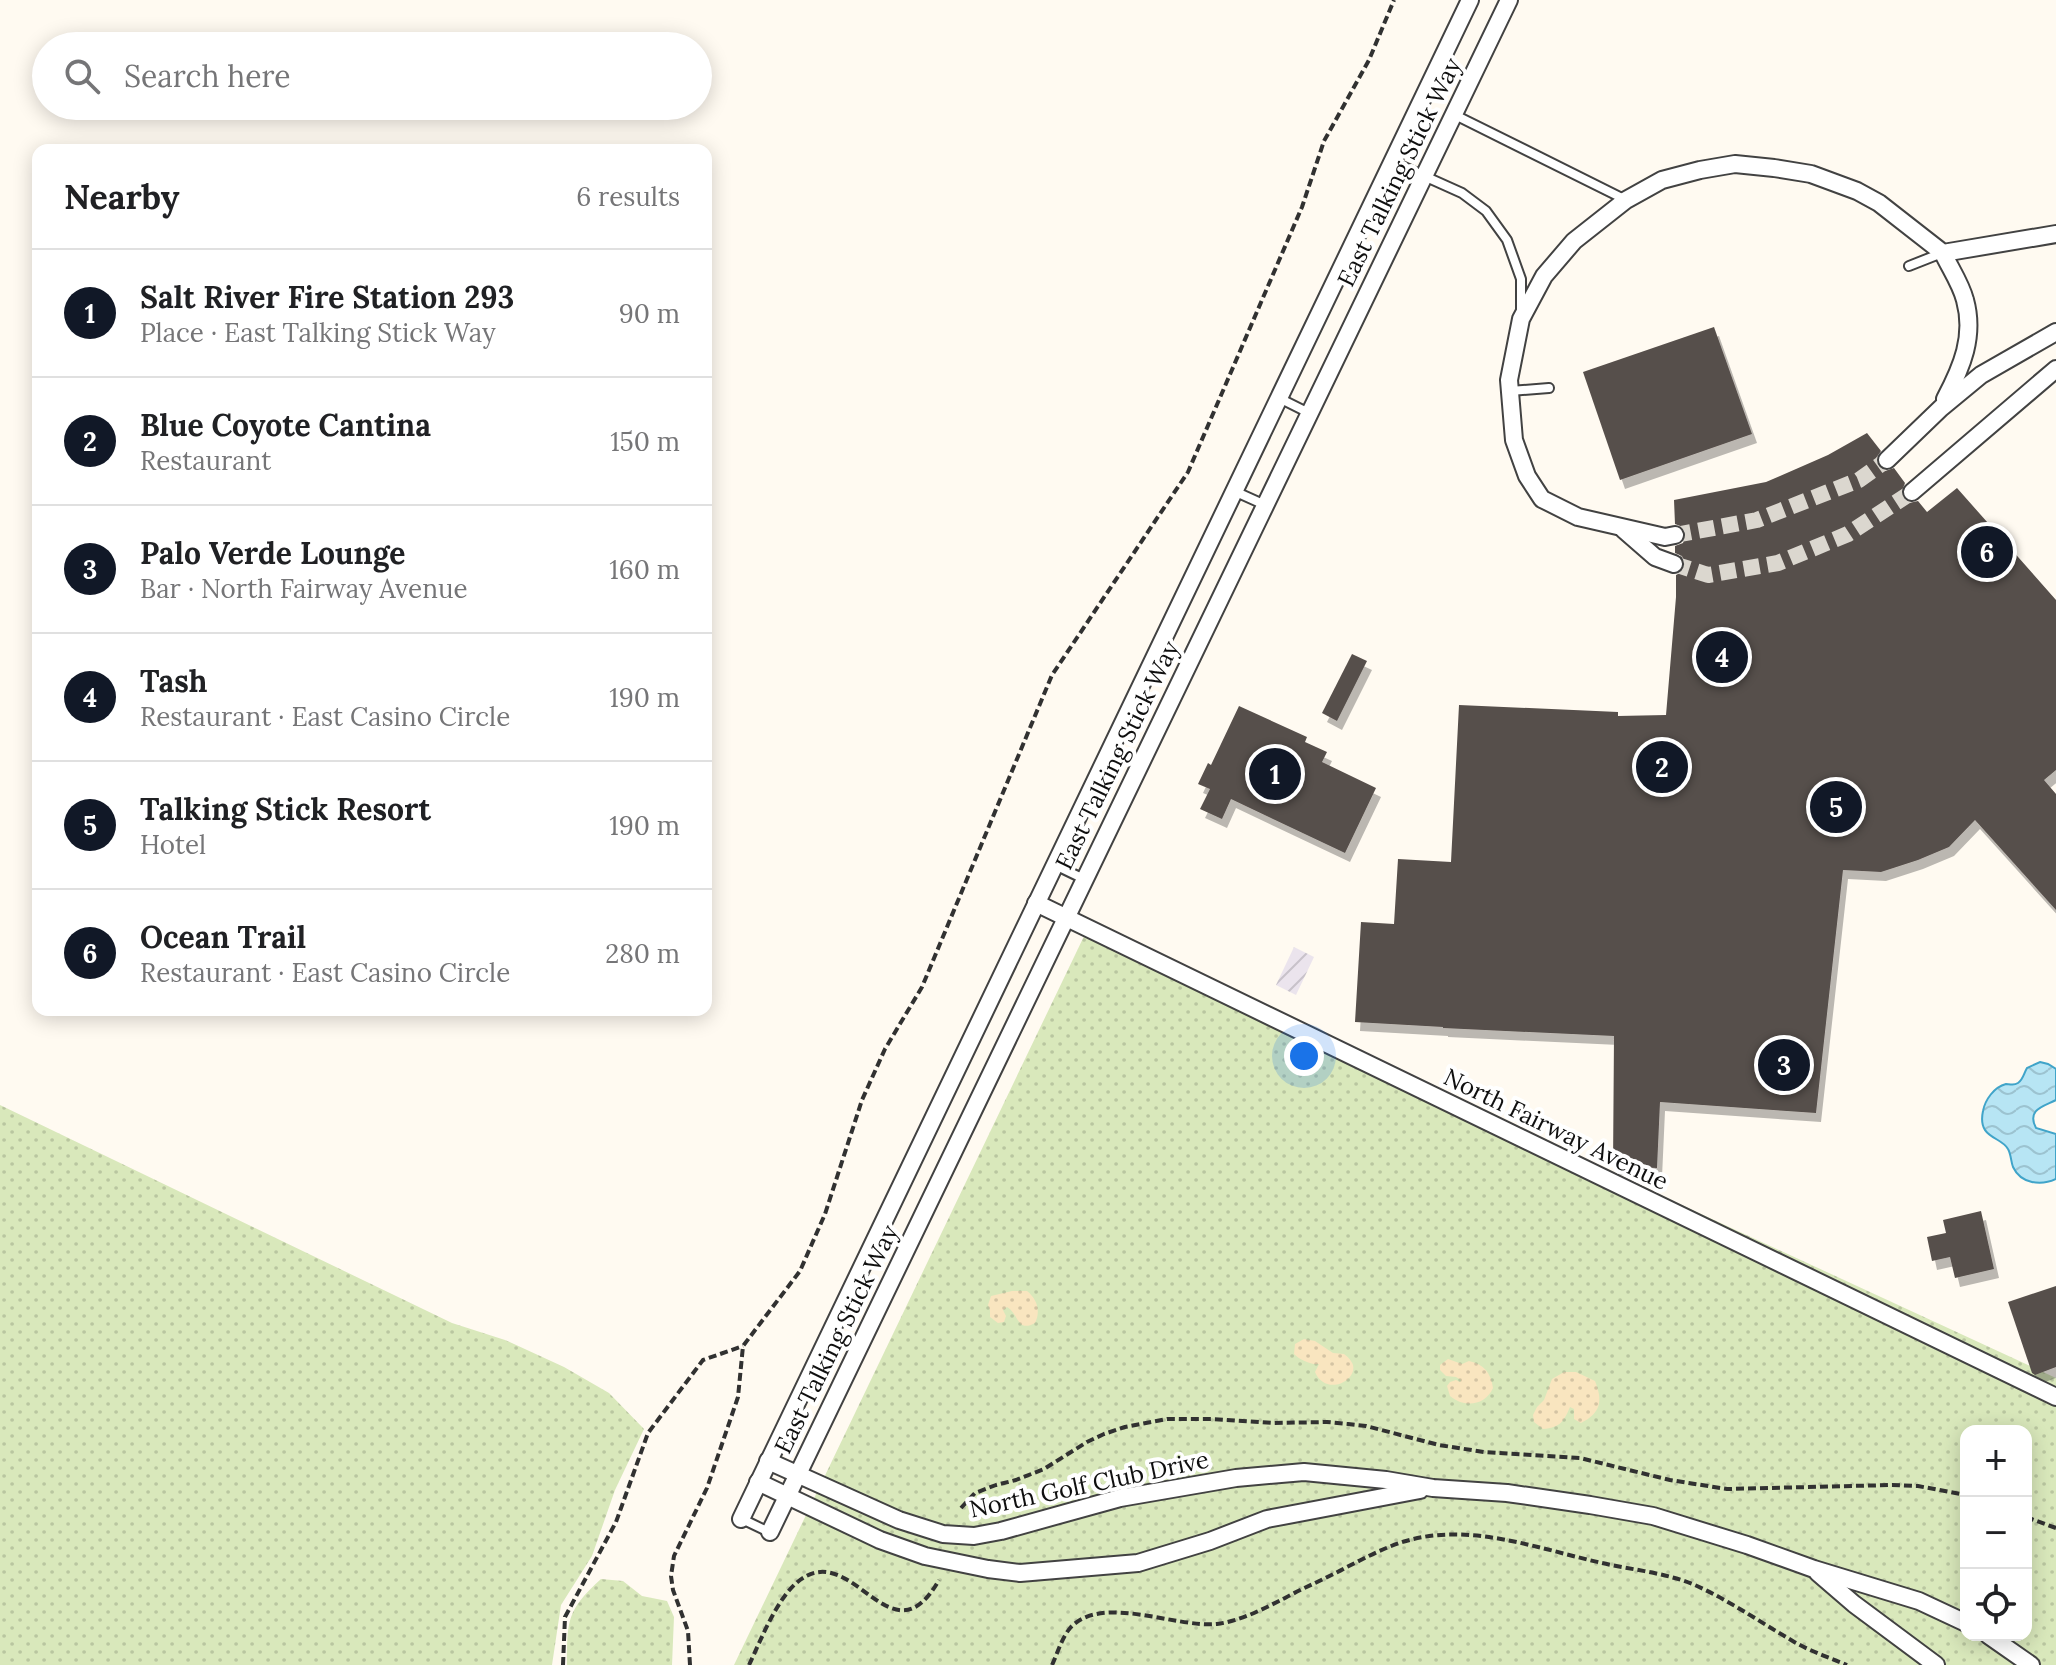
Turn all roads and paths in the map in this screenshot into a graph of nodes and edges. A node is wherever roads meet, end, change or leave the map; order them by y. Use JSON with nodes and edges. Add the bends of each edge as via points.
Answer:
{"nodes":[{"id":1,"x":1394,"y":0,"type":"edge"},
{"id":2,"x":1470,"y":0,"type":"edge"},
{"id":3,"x":1509,"y":0,"type":"edge"},
{"id":4,"x":1453,"y":114,"type":"junction"},
{"id":5,"x":1392,"y":161,"type":"junction"},
{"id":6,"x":1424,"y":175,"type":"junction"},
{"id":7,"x":1626,"y":200,"type":"junction"},
{"id":8,"x":2056,"y":234,"type":"edge"},
{"id":9,"x":1943,"y":253,"type":"junction"},
{"id":10,"x":1909,"y":266,"type":"dead end"},
{"id":11,"x":1521,"y":319,"type":"junction"},
{"id":12,"x":2056,"y":332,"type":"edge"},
{"id":13,"x":2056,"y":369,"type":"edge"},
{"id":14,"x":1549,"y":388,"type":"dead end"},
{"id":15,"x":1510,"y":391,"type":"junction"},
{"id":16,"x":1279,"y":397,"type":"junction"},
{"id":17,"x":1941,"y":408,"type":"junction"},
{"id":18,"x":1309,"y":413,"type":"junction"},
{"id":19,"x":1887,"y":460,"type":"tunnel mouth"},
{"id":20,"x":1234,"y":491,"type":"junction"},
{"id":21,"x":1912,"y":492,"type":"tunnel mouth"},
{"id":22,"x":1265,"y":505,"type":"junction"},
{"id":23,"x":1619,"y":526,"type":"junction"},
{"id":24,"x":1675,"y":535,"type":"tunnel mouth"},
{"id":25,"x":1674,"y":564,"type":"tunnel mouth"},
{"id":26,"x":1054,"y":865,"type":"junction"},
{"id":27,"x":1084,"y":879,"type":"junction"},
{"id":28,"x":1036,"y":903,"type":"junction"},
{"id":29,"x":1066,"y":917,"type":"junction"},
{"id":30,"x":743,"y":1346,"type":"junction"},
{"id":31,"x":2056,"y":1397,"type":"edge"},
{"id":32,"x":768,"y":1461,"type":"junction"},
{"id":33,"x":797,"y":1475,"type":"junction"},
{"id":34,"x":758,"y":1482,"type":"junction"},
{"id":35,"x":1433,"y":1488,"type":"junction"},
{"id":36,"x":1960,"y":1494,"type":"edge"},
{"id":37,"x":788,"y":1495,"type":"junction"},
{"id":38,"x":961,"y":1508,"type":"dead end"},
{"id":39,"x":741,"y":1519,"type":"joint"},
{"id":40,"x":2032,"y":1519,"type":"edge"},
{"id":41,"x":2056,"y":1528,"type":"edge"},
{"id":42,"x":770,"y":1532,"type":"joint"},
{"id":43,"x":1814,"y":1569,"type":"junction"},
{"id":44,"x":939,"y":1580,"type":"dead end"},
{"id":45,"x":871,"y":1604,"type":"dead end"},
{"id":46,"x":901,"y":1618,"type":"dead end"},
{"id":47,"x":1960,"y":1620,"type":"edge"},
{"id":48,"x":1997,"y":1641,"type":"edge"},
{"id":49,"x":563,"y":1665,"type":"edge"},
{"id":50,"x":690,"y":1665,"type":"edge"},
{"id":51,"x":749,"y":1665,"type":"edge"},
{"id":52,"x":1052,"y":1665,"type":"edge"},
{"id":53,"x":1847,"y":1665,"type":"edge"},
{"id":54,"x":1936,"y":1665,"type":"edge"},
{"id":55,"x":2031,"y":1665,"type":"edge"}],
"edges":[{"from":1,"to":30,"type":"path","via":[[1369,60],[1324,141],[1302,207],[1188,472],[1052,675],[922,987],[862,1100],[825,1214],[800,1271]]},
{"from":2,"to":5,"type":"street","name":"East Talking Stick Way"},
{"from":3,"to":4,"type":"street","name":"East Talking Stick Way"},
{"from":4,"to":6,"type":"street","name":"East Talking Stick Way"},
{"from":4,"to":7,"type":"lane"},
{"from":5,"to":6,"type":"lane"},
{"from":5,"to":16,"type":"street","name":"East Talking Stick Way"},
{"from":6,"to":11,"type":"lane","via":[[1486,211],[1507,240],[1521,279]]},
{"from":6,"to":18,"type":"street","name":"East Talking Stick Way"},
{"from":7,"to":9,"type":"street","via":[[1662,180],[1700,170],[1735,164],[1784,169],[1857,191]]},
{"from":7,"to":11,"type":"street","via":[[1574,241],[1544,276]]},
{"from":8,"to":9,"type":"street"},
{"from":9,"to":10,"type":"lane"},
{"from":9,"to":17,"type":"street","via":[[1964,297],[1969,322],[1965,355]]},
{"from":11,"to":15,"type":"street"},
{"from":12,"to":17,"type":"street","via":[[1981,375]]},
{"from":13,"to":21,"type":"street"},
{"from":14,"to":15,"type":"lane"},
{"from":15,"to":23,"type":"street","via":[[1514,440],[1542,499],[1578,517]]},
{"from":16,"to":18,"type":"lane"},
{"from":16,"to":20,"type":"street","name":"East Talking Stick Way"},
{"from":17,"to":19,"type":"street"},
{"from":18,"to":22,"type":"street","name":"East Talking Stick Way"},
{"from":20,"to":22,"type":"lane"},
{"from":20,"to":26,"type":"street","name":"East Talking Stick Way"},
{"from":22,"to":27,"type":"street","name":"East Talking Stick Way"},
{"from":23,"to":24,"type":"street"},
{"from":23,"to":25,"type":"street","via":[[1655,557]]},
{"from":26,"to":27,"type":"lane"},
{"from":26,"to":28,"type":"street","name":"East Talking Stick Way"},
{"from":27,"to":29,"type":"street","name":"East Talking Stick Way"},
{"from":28,"to":29,"type":"street","name":"North Fairway Avenue"},
{"from":28,"to":32,"type":"street","name":"East Talking Stick Way"},
{"from":29,"to":31,"type":"street","name":"North Fairway Avenue"},
{"from":29,"to":33,"type":"street","name":"East Talking Stick Way"},
{"from":30,"to":49,"type":"path","via":[[703,1360],[648,1433],[616,1522],[565,1617]]},
{"from":30,"to":50,"type":"path","via":[[738,1397],[707,1488],[674,1556],[673,1590],[688,1631]]},
{"from":32,"to":33,"type":"street","name":"North Golf Club Drive"},
{"from":32,"to":34,"type":"street","name":"East Talking Stick Way"},
{"from":33,"to":35,"type":"street","name":"North Golf Club Drive","via":[[923,1529],[974,1536],[1120,1498],[1236,1478],[1304,1472]]},
{"from":33,"to":37,"type":"street","name":"East Talking Stick Way"},
{"from":34,"to":37,"type":"street","name":"North Golf Club Drive"},
{"from":34,"to":39,"type":"street","name":"East Talking Stick Way"},
{"from":35,"to":37,"type":"street","name":"North Golf Club Drive","via":[[1267,1519],[1138,1563],[1020,1573],[925,1556]]},
{"from":35,"to":43,"type":"street","name":"North Golf Club Drive","via":[[1507,1493],[1653,1516]]},
{"from":36,"to":38,"type":"path","via":[[1892,1485],[1727,1489],[1580,1458],[1439,1445],[1366,1426],[1167,1419],[1104,1434],[1044,1469],[975,1493]]},
{"from":37,"to":42,"type":"street","name":"East Talking Stick Way"},
{"from":39,"to":42,"type":"lane"},
{"from":40,"to":41,"type":"path"},
{"from":43,"to":47,"type":"street","name":"North Golf Club Drive","via":[[1919,1601]]},
{"from":43,"to":54,"type":"street","name":"North Golf Club Drive"},
{"from":44,"to":46,"type":"path","via":[[916,1613]]},
{"from":45,"to":51,"type":"path","via":[[844,1580],[812,1573],[785,1595]]},
{"from":48,"to":55,"type":"street"},
{"from":52,"to":53,"type":"path","via":[[1071,1628],[1093,1613],[1220,1624],[1403,1542],[1448,1534],[1528,1546],[1694,1584],[1798,1644]]}]}
